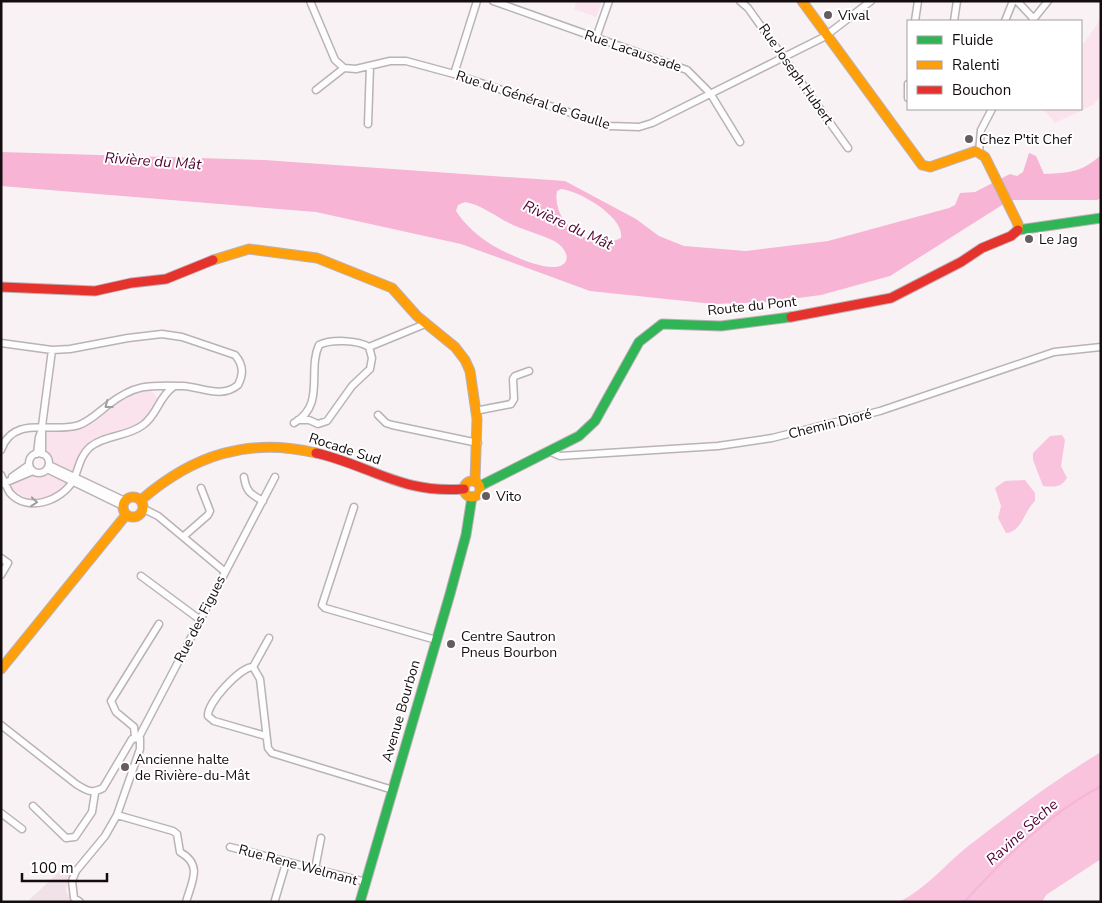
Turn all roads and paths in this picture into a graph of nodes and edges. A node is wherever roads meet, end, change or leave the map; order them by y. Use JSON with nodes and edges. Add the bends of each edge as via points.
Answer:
{"nodes":[{"id":1,"x":310,"y":1,"type":"edge"},
{"id":2,"x":477,"y":1,"type":"edge"},
{"id":3,"x":493,"y":1,"type":"edge"},
{"id":4,"x":609,"y":1,"type":"edge"},
{"id":5,"x":740,"y":1,"type":"edge"},
{"id":6,"x":802,"y":1,"type":"edge"},
{"id":7,"x":871,"y":1,"type":"edge"},
{"id":8,"x":918,"y":1,"type":"edge"},
{"id":9,"x":957,"y":1,"type":"edge"},
{"id":10,"x":1013,"y":1,"type":"edge"},
{"id":11,"x":1017,"y":1,"type":"edge"},
{"id":12,"x":1048,"y":1,"type":"edge"},
{"id":13,"x":916,"y":20,"type":"edge"},
{"id":14,"x":954,"y":20,"type":"edge"},
{"id":15,"x":1005,"y":20,"type":"edge"},
{"id":16,"x":1033,"y":20,"type":"edge"},
{"id":17,"x":826,"y":36,"type":"junction"},
{"id":18,"x":596,"y":38,"type":"junction"},
{"id":19,"x":784,"y":57,"type":"junction"},
{"id":20,"x":370,"y":66,"type":"junction"},
{"id":21,"x":344,"y":68,"type":"junction"},
{"id":22,"x":454,"y":74,"type":"junction"},
{"id":23,"x":316,"y":90,"type":"dead end"},
{"id":24,"x":710,"y":93,"type":"junction"},
{"id":25,"x":991,"y":110,"type":"edge"},
{"id":26,"x":368,"y":124,"type":"dead end"},
{"id":27,"x":740,"y":142,"type":"dead end"},
{"id":28,"x":848,"y":148,"type":"dead end"},
{"id":29,"x":979,"y":152,"type":"junction"},
{"id":30,"x":1101,"y":218,"type":"edge"},
{"id":31,"x":1018,"y":227,"type":"junction"},
{"id":32,"x":1,"y":287,"type":"edge"},
{"id":33,"x":425,"y":324,"type":"junction"},
{"id":34,"x":1,"y":343,"type":"edge"},
{"id":35,"x":369,"y":347,"type":"junction"},
{"id":36,"x":1101,"y":347,"type":"edge"},
{"id":37,"x":52,"y":350,"type":"junction"},
{"id":38,"x":530,"y":371,"type":"dead end"},
{"id":39,"x":152,"y":387,"type":"junction"},
{"id":40,"x":173,"y":387,"type":"junction"},
{"id":41,"x":160,"y":399,"type":"junction"},
{"id":42,"x":475,"y":411,"type":"junction"},
{"id":43,"x":378,"y":415,"type":"dead end"},
{"id":44,"x":42,"y":429,"type":"junction"},
{"id":45,"x":478,"y":443,"type":"junction"},
{"id":46,"x":1,"y":450,"type":"edge"},
{"id":47,"x":551,"y":452,"type":"junction"},
{"id":48,"x":40,"y":454,"type":"junction"},
{"id":49,"x":48,"y":467,"type":"junction"},
{"id":50,"x":31,"y":468,"type":"junction"},
{"id":51,"x":1,"y":475,"type":"edge"},
{"id":52,"x":275,"y":476,"type":"dead end"},
{"id":53,"x":244,"y":477,"type":"dead end"},
{"id":54,"x":73,"y":480,"type":"junction"},
{"id":55,"x":5,"y":482,"type":"edge"},
{"id":56,"x":478,"y":484,"type":"junction"},
{"id":57,"x":200,"y":488,"type":"dead end"},
{"id":58,"x":464,"y":489,"type":"junction"},
{"id":59,"x":472,"y":497,"type":"junction"},
{"id":60,"x":262,"y":501,"type":"junction"},
{"id":61,"x":124,"y":503,"type":"junction"},
{"id":62,"x":142,"y":504,"type":"junction"},
{"id":63,"x":354,"y":507,"type":"dead end"},
{"id":64,"x":126,"y":515,"type":"junction"},
{"id":65,"x":184,"y":536,"type":"junction"},
{"id":66,"x":1,"y":558,"type":"edge"},
{"id":67,"x":224,"y":571,"type":"junction"},
{"id":68,"x":1,"y":575,"type":"edge"},
{"id":69,"x":141,"y":576,"type":"dead end"},
{"id":70,"x":199,"y":619,"type":"junction"},
{"id":71,"x":159,"y":624,"type":"dead end"},
{"id":72,"x":270,"y":638,"type":"dead end"},
{"id":73,"x":436,"y":640,"type":"junction"},
{"id":74,"x":253,"y":667,"type":"junction"},
{"id":75,"x":1,"y":669,"type":"edge"},
{"id":76,"x":1,"y":725,"type":"edge"},
{"id":77,"x":266,"y":736,"type":"junction"},
{"id":78,"x":137,"y":737,"type":"junction"},
{"id":79,"x":393,"y":790,"type":"junction"},
{"id":80,"x":94,"y":793,"type":"junction"},
{"id":81,"x":33,"y":806,"type":"dead end"},
{"id":82,"x":1,"y":813,"type":"edge"},
{"id":83,"x":117,"y":816,"type":"junction"},
{"id":84,"x":22,"y":829,"type":"dead end"},
{"id":85,"x":321,"y":838,"type":"dead end"},
{"id":86,"x":230,"y":847,"type":"dead end"},
{"id":87,"x":286,"y":863,"type":"junction"},
{"id":88,"x":315,"y":869,"type":"junction"},
{"id":89,"x":366,"y":882,"type":"junction"},
{"id":90,"x":276,"y":900,"type":"dead end"},
{"id":91,"x":80,"y":902,"type":"edge"},
{"id":92,"x":186,"y":902,"type":"edge"},
{"id":93,"x":360,"y":902,"type":"edge"}],
"edges":[{"from":1,"to":21,"type":"street","via":[[335,60]]},
{"from":2,"to":22,"type":"street"},
{"from":3,"to":18,"type":"street","name":"Rue Lacaussade"},
{"from":4,"to":18,"type":"street"},
{"from":5,"to":19,"type":"street","name":"Rue Joseph Hubert"},
{"from":6,"to":17,"type":"main road"},
{"from":7,"to":17,"type":"street","name":"Rue du Général de Gaulle"},
{"from":8,"to":13,"type":"street"},
{"from":9,"to":14,"type":"street"},
{"from":10,"to":15,"type":"street"},
{"from":11,"to":16,"type":"street"},
{"from":12,"to":16,"type":"street"},
{"from":17,"to":19,"type":"street","name":"Rue du Général de Gaulle"},
{"from":17,"to":29,"type":"main road","via":[[922,165],[930,167]]},
{"from":18,"to":24,"type":"street","name":"Rue Lacaussade","via":[[687,70]]},
{"from":19,"to":24,"type":"street","name":"Rue du Général de Gaulle"},
{"from":19,"to":28,"type":"street","name":"Rue Joseph Hubert"},
{"from":20,"to":21,"type":"street","name":"Rue du Général de Gaulle"},
{"from":20,"to":22,"type":"street","name":"Rue du Général de Gaulle","via":[[406,61]]},
{"from":20,"to":26,"type":"street"},
{"from":21,"to":23,"type":"street"},
{"from":22,"to":24,"type":"street","name":"Rue du Général de Gaulle","via":[[595,122],[625,128],[652,123]]},
{"from":24,"to":27,"type":"street","name":"Rue Lacaussade"},
{"from":25,"to":29,"type":"street","via":[[981,130]]},
{"from":29,"to":31,"type":"main road"},
{"from":30,"to":31,"type":"main road","via":[[1081,223]]},
{"from":31,"to":47,"type":"main road","name":"Route du Pont","via":[[1011,236],[982,248],[955,266],[891,298],[721,326],[662,324],[639,342],[595,420],[579,436]]},
{"from":32,"to":33,"type":"main road","via":[[95,291],[166,279],[211,260],[254,249],[317,258],[388,286]]},
{"from":33,"to":35,"type":"street"},
{"from":33,"to":42,"type":"main road","via":[[464,359],[473,382]]},
{"from":34,"to":37,"type":"street"},
{"from":35,"to":35,"type":"street","via":[[356,343],[325,342],[319,345],[314,397],[308,412],[296,422],[308,420],[318,424],[327,421],[352,386],[370,369]]},
{"from":36,"to":47,"type":"street","name":"Chemin Dioré","via":[[1054,352],[880,411],[772,438],[718,446],[560,456]]},
{"from":37,"to":40,"type":"street","via":[[162,334],[229,351],[242,367],[240,381],[232,390],[215,392]]},
{"from":37,"to":44,"type":"street"},
{"from":38,"to":42,"type":"street","via":[[513,379],[514,399],[511,404]]},
{"from":39,"to":40,"type":"street"},
{"from":39,"to":41,"type":"street"},
{"from":39,"to":44,"type":"street","one_way":true,"via":[[131,389],[77,426]]},
{"from":40,"to":41,"type":"street"},
{"from":41,"to":54,"type":"street","via":[[156,412],[142,426],[92,446],[80,459]]},
{"from":42,"to":45,"type":"main road"},
{"from":43,"to":45,"type":"street","via":[[392,425]]},
{"from":44,"to":46,"type":"street","via":[[22,430],[11,435]]},
{"from":44,"to":48,"type":"street"},
{"from":45,"to":56,"type":"main road"},
{"from":47,"to":56,"type":"main road","name":"Route du Pont"},
{"from":48,"to":49,"type":"street","via":[[47,458]]},
{"from":48,"to":50,"type":"street","via":[[30,459]]},
{"from":49,"to":50,"type":"street","via":[[38,473]]},
{"from":49,"to":54,"type":"street"},
{"from":50,"to":55,"type":"street"},
{"from":51,"to":55,"type":"street"},
{"from":52,"to":60,"type":"street","name":"Rue des Figues"},
{"from":53,"to":60,"type":"street","via":[[249,494]]},
{"from":55,"to":54,"type":"street","one_way":true,"via":[[10,493],[20,500],[44,503],[65,492]]},
{"from":54,"to":61,"type":"street"},
{"from":56,"to":58,"type":"main road","via":[[467,482]]},
{"from":56,"to":59,"type":"main road","via":[[479,494]]},
{"from":57,"to":65,"type":"street","via":[[210,511]]},
{"from":58,"to":59,"type":"main road"},
{"from":58,"to":62,"type":"main road","name":"Rocade Sud","via":[[427,489],[319,454],[267,446],[208,457],[172,476]]},
{"from":59,"to":73,"type":"main road","name":"Avenue Bourbon","via":[[466,535]]},
{"from":60,"to":67,"type":"street","name":"Rue des Figues"},
{"from":61,"to":62,"type":"main road","via":[[131,497]]},
{"from":61,"to":64,"type":"main road"},
{"from":62,"to":64,"type":"main road","via":[[141,515],[136,518]]},
{"from":62,"to":65,"type":"street"},
{"from":63,"to":73,"type":"street","via":[[322,605]]},
{"from":64,"to":75,"type":"main road"},
{"from":65,"to":67,"type":"street"},
{"from":66,"to":68,"type":"street","via":[[8,563]]},
{"from":67,"to":70,"type":"street","name":"Rue des Figues"},
{"from":69,"to":70,"type":"street"},
{"from":70,"to":78,"type":"street","name":"Rue des Figues"},
{"from":71,"to":78,"type":"street","via":[[111,701],[113,710],[134,727]]},
{"from":72,"to":74,"type":"street"},
{"from":73,"to":79,"type":"main road","name":"Avenue Bourbon"},
{"from":74,"to":77,"type":"street","via":[[260,679]]},
{"from":74,"to":77,"type":"street","via":[[241,671],[212,702],[208,716],[214,721]]},
{"from":76,"to":80,"type":"street","via":[[76,784]]},
{"from":77,"to":79,"type":"street","via":[[272,754]]},
{"from":78,"to":80,"type":"street","via":[[126,746],[103,788]]},
{"from":78,"to":83,"type":"street","via":[[141,742],[140,749]]},
{"from":79,"to":89,"type":"main road","name":"Avenue Bourbon"},
{"from":80,"to":81,"type":"street","via":[[92,812],[74,837],[66,838]]},
{"from":82,"to":84,"type":"street"},
{"from":83,"to":91,"type":"street","via":[[76,871],[72,889],[74,898]]},
{"from":83,"to":92,"type":"street","via":[[177,834],[180,852],[192,861],[195,871]]},
{"from":85,"to":88,"type":"street"},
{"from":86,"to":87,"type":"street","name":"Rue Rene Welmant"},
{"from":87,"to":88,"type":"street","name":"Rue Rene Welmant"},
{"from":87,"to":90,"type":"street"},
{"from":88,"to":89,"type":"street","name":"Rue Rene Welmant"},
{"from":89,"to":93,"type":"main road","name":"Avenue Bourbon"}]}
